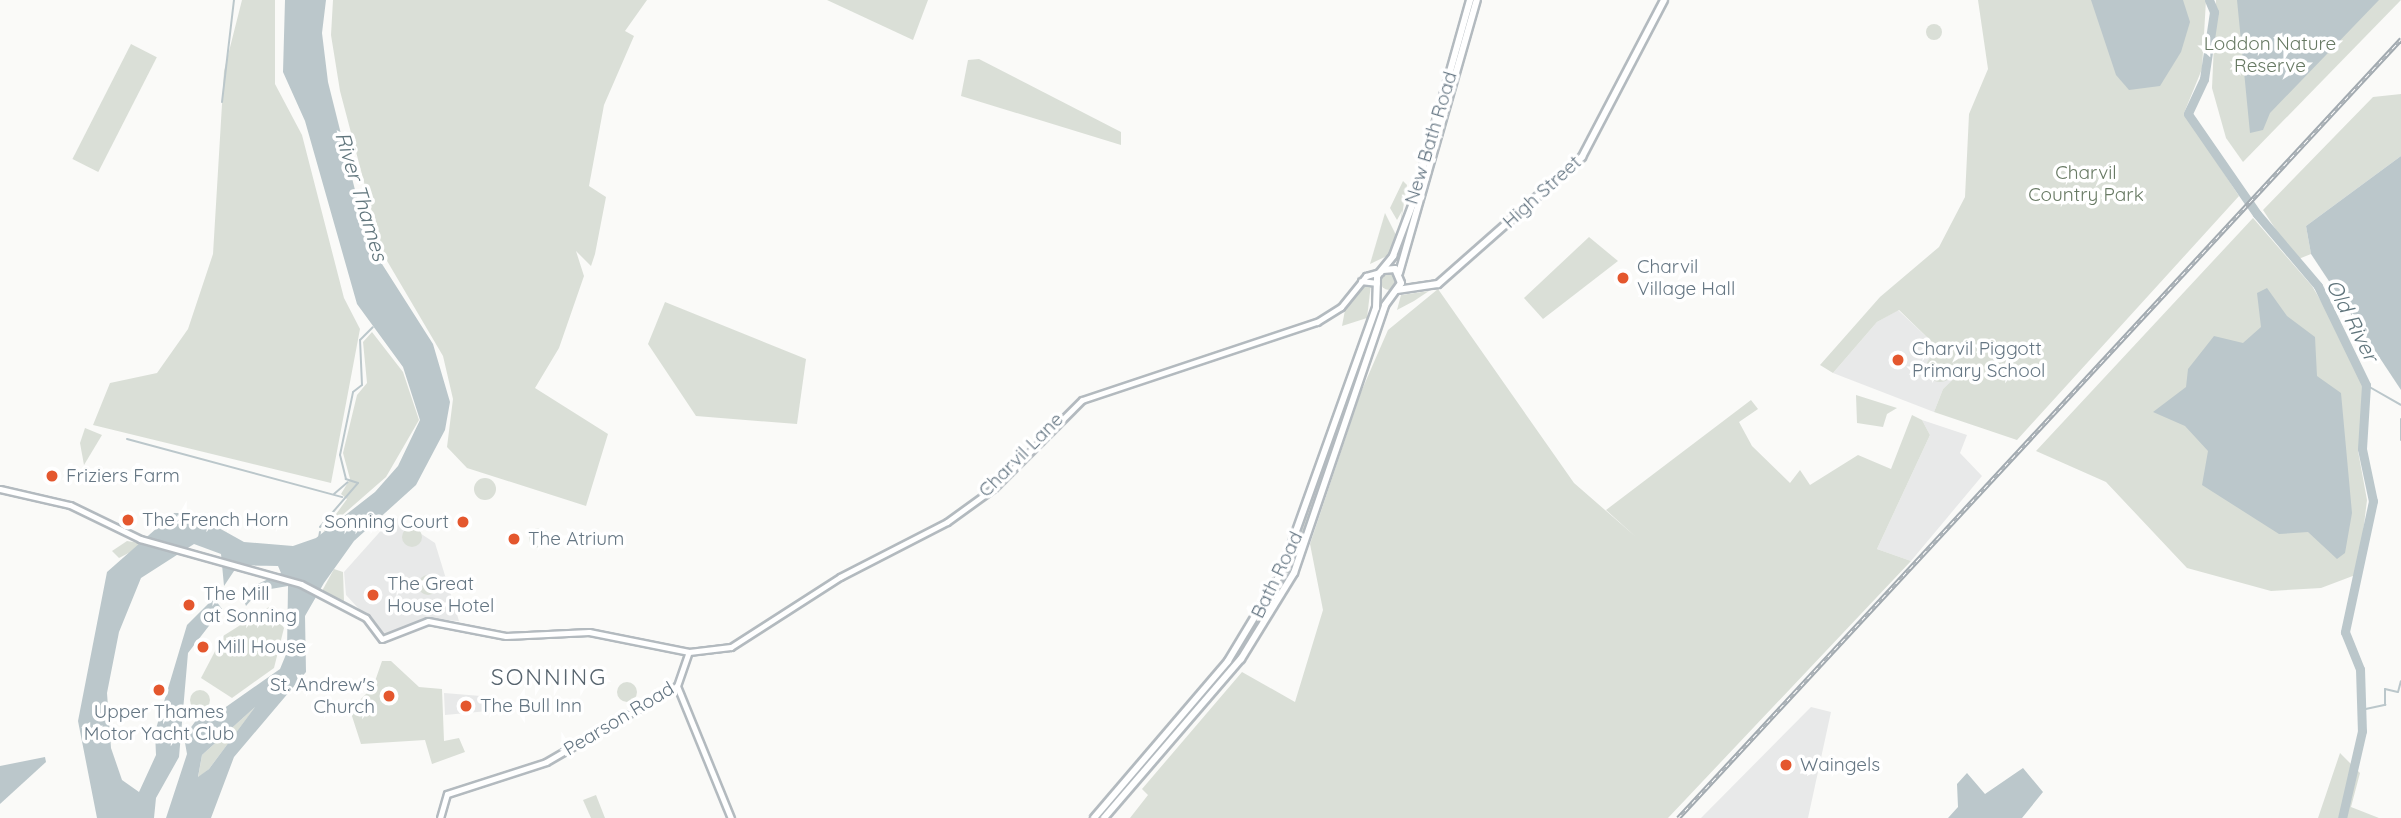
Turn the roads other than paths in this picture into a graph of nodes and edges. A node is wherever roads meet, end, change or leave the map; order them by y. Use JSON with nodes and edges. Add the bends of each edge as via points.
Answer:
{"nodes":[{"id":1,"x":1470,"y":0,"type":"edge"},
{"id":2,"x":1477,"y":0,"type":"edge"},
{"id":3,"x":1664,"y":0,"type":"edge"},
{"id":4,"x":1380,"y":271,"type":"junction"},
{"id":5,"x":1400,"y":275,"type":"junction"},
{"id":6,"x":1361,"y":281,"type":"junction"},
{"id":7,"x":1378,"y":285,"type":"junction"},
{"id":8,"x":1417,"y":287,"type":"junction"},
{"id":9,"x":1396,"y":291,"type":"junction"},
{"id":10,"x":0,"y":489,"type":"edge"},
{"id":11,"x":690,"y":652,"type":"junction"},
{"id":12,"x":677,"y":686,"type":"junction"},
{"id":13,"x":440,"y":818,"type":"edge"},
{"id":14,"x":731,"y":818,"type":"edge"},
{"id":15,"x":1094,"y":818,"type":"edge"},
{"id":16,"x":1104,"y":818,"type":"edge"}],
"edges":[{"from":1,"to":4,"type":"main road","name":"New Bath Road","via":[[1420,182],[1393,256]]},
{"from":2,"to":5,"type":"main road","name":"New Bath Road"},
{"from":3,"to":8,"type":"main road","name":"High Street","via":[[1583,157],[1454,272]]},
{"from":4,"to":5,"type":"main road"},
{"from":4,"to":6,"type":"main road","name":"Charvil Lane"},
{"from":4,"to":7,"type":"main road","name":"Bath Road"},
{"from":5,"to":8,"type":"main road"},
{"from":5,"to":9,"type":"main road","name":"Bath Road"},
{"from":6,"to":7,"type":"main road"},
{"from":6,"to":11,"type":"main road","name":"Charvil Lane","via":[[1341,307],[1317,322],[1083,400],[994,488],[947,522],[840,577],[736,645]]},
{"from":7,"to":9,"type":"main road"},
{"from":7,"to":15,"type":"main road","name":"Bath Road","via":[[1305,514],[1271,593],[1220,671]]},
{"from":8,"to":9,"type":"main road","name":"High Street"},
{"from":9,"to":16,"type":"main road","name":"Bath Road","via":[[1304,546],[1275,607],[1234,668]]},
{"from":10,"to":11,"type":"main road","name":"Charvil Lane","via":[[78,507],[144,541],[236,569],[275,574],[366,618],[382,639],[428,621],[506,636],[589,632]]},
{"from":11,"to":12,"type":"main road","name":"Pearson Road"},
{"from":12,"to":13,"type":"main road","name":"Pearson Road","via":[[546,762],[447,794]]},
{"from":12,"to":14,"type":"main road"}]}
